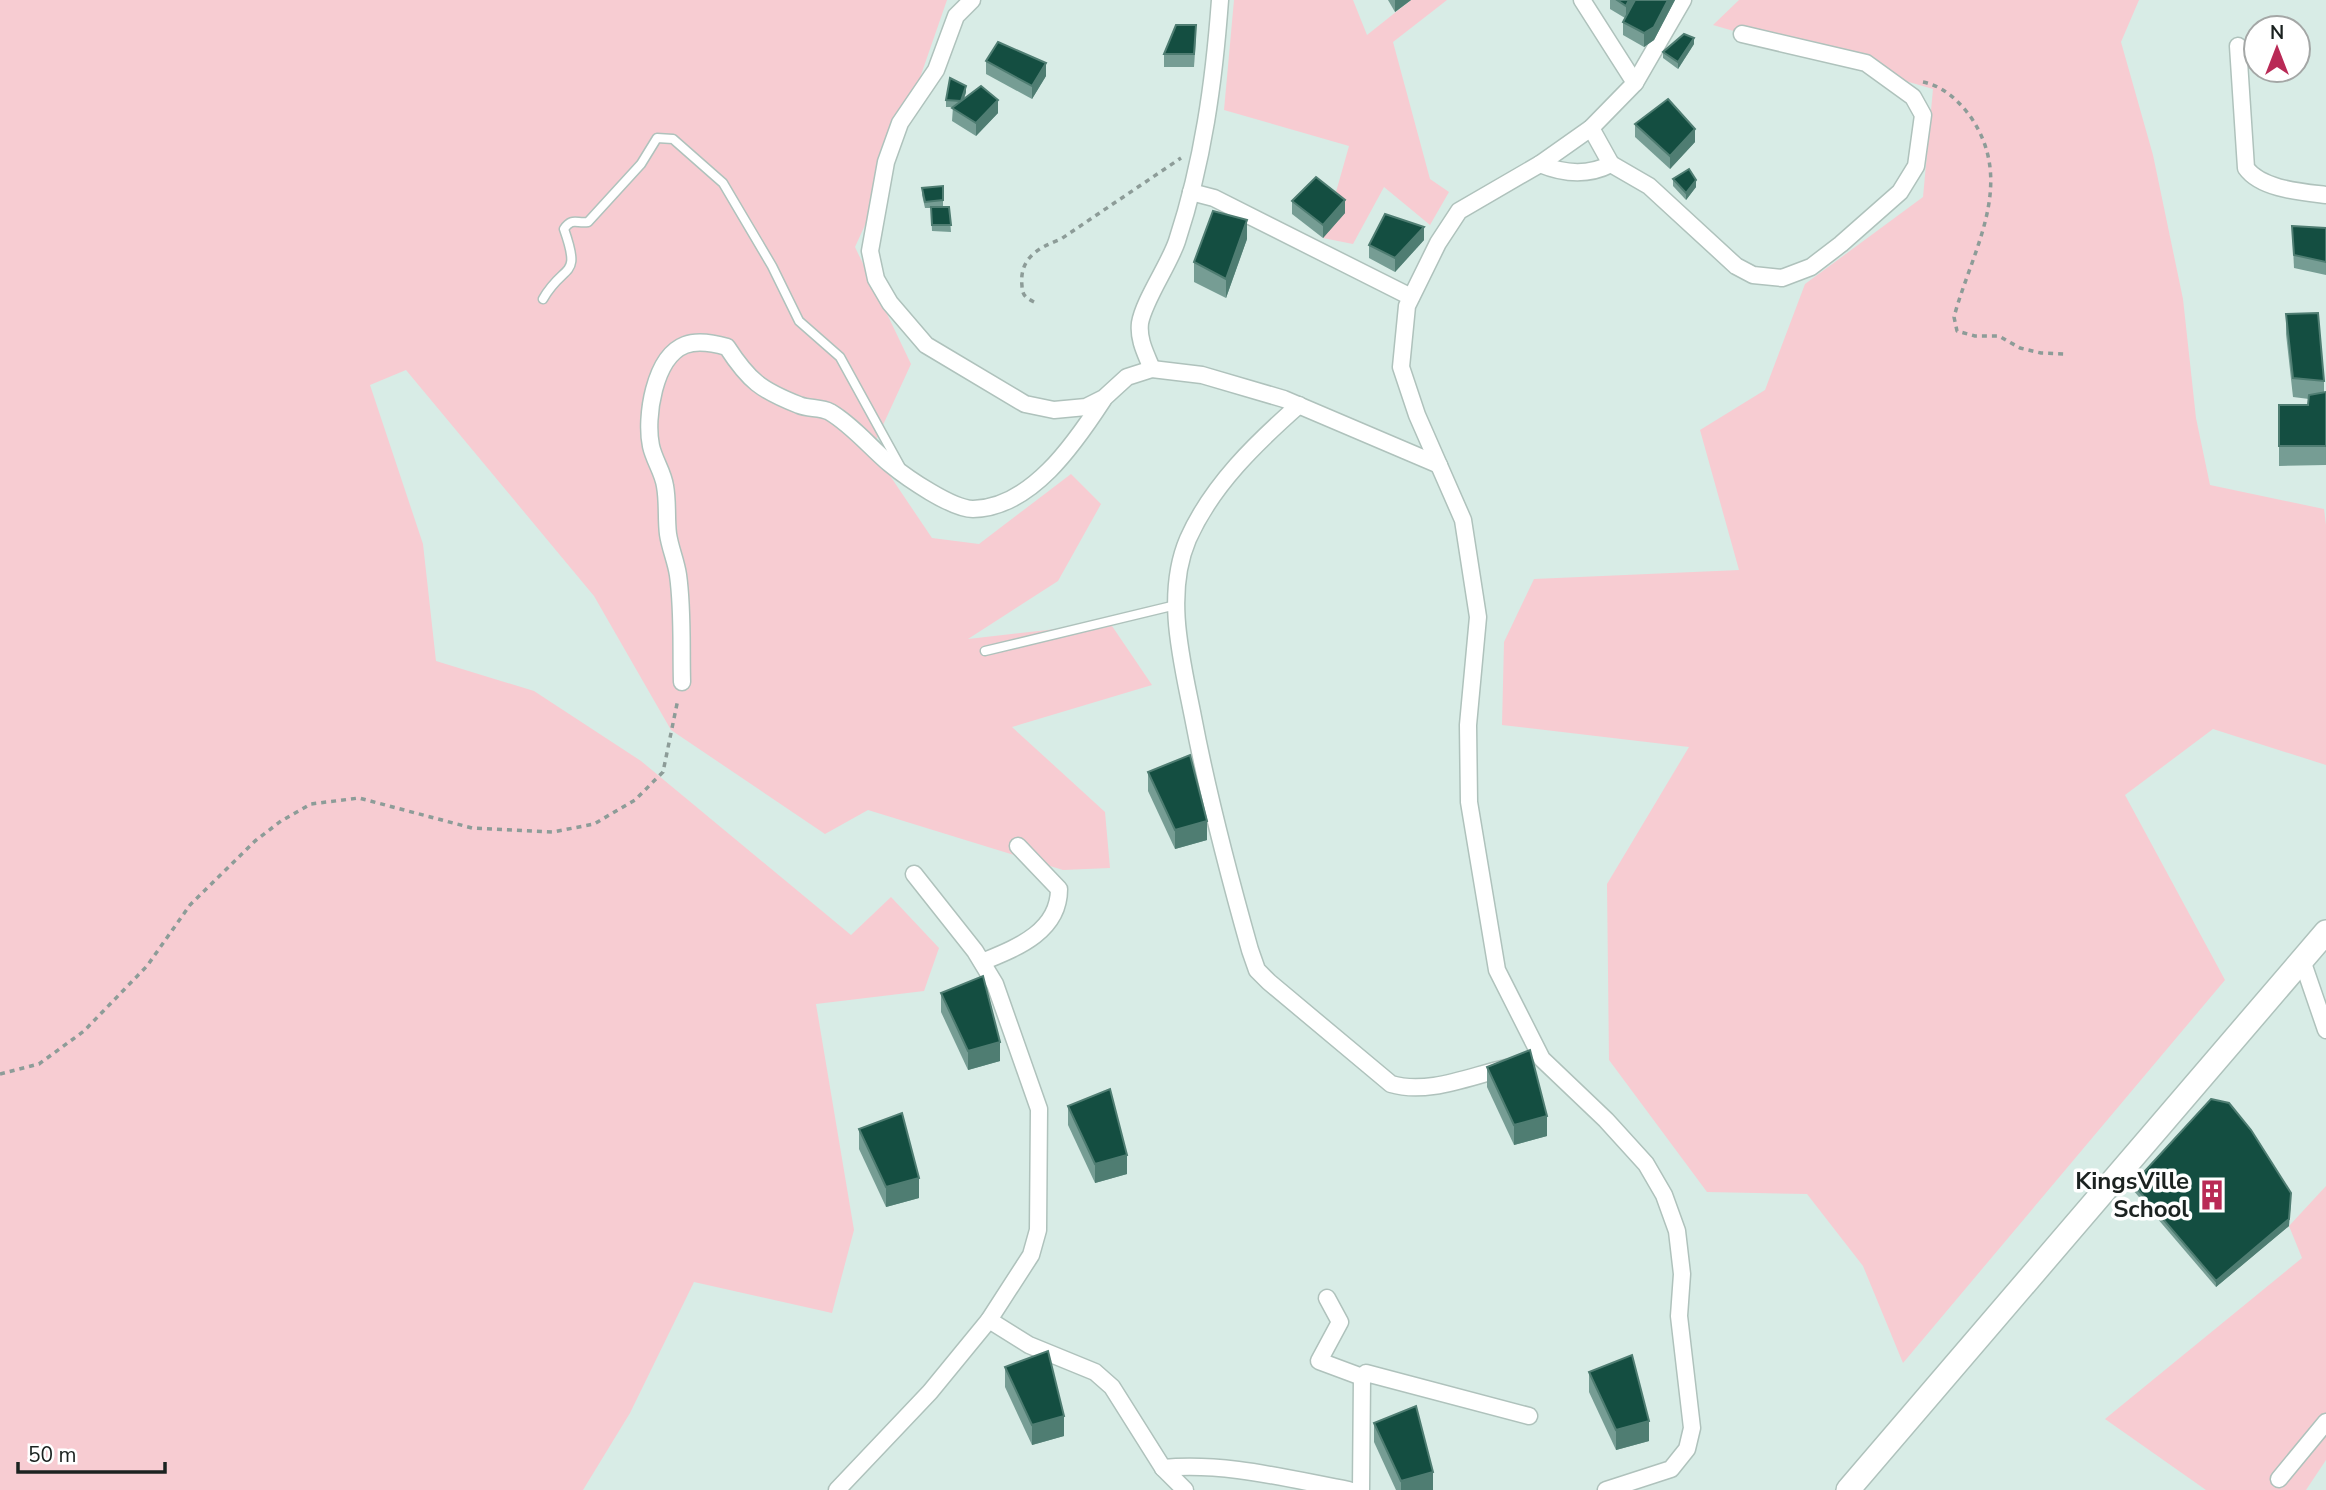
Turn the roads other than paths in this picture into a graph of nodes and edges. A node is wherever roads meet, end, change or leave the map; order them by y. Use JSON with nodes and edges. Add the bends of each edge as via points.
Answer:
{"nodes":[{"id":1,"x":972,"y":0,"type":"edge"},
{"id":2,"x":1220,"y":0,"type":"edge"},
{"id":3,"x":1582,"y":0,"type":"edge"},
{"id":4,"x":1683,"y":0,"type":"edge"},
{"id":5,"x":1742,"y":34,"type":"dead end"},
{"id":6,"x":2238,"y":46,"type":"dead end"},
{"id":7,"x":1635,"y":83,"type":"junction"},
{"id":8,"x":1591,"y":128,"type":"junction"},
{"id":9,"x":1541,"y":164,"type":"junction"},
{"id":10,"x":1611,"y":164,"type":"junction"},
{"id":11,"x":1191,"y":192,"type":"junction"},
{"id":12,"x":2326,"y":195,"type":"edge"},
{"id":13,"x":1411,"y":297,"type":"junction"},
{"id":14,"x":543,"y":299,"type":"dead end"},
{"id":15,"x":1153,"y":369,"type":"junction"},
{"id":16,"x":1104,"y":398,"type":"junction"},
{"id":17,"x":1299,"y":405,"type":"junction"},
{"id":18,"x":1438,"y":465,"type":"junction"},
{"id":19,"x":903,"y":472,"type":"junction"},
{"id":20,"x":1176,"y":605,"type":"junction"},
{"id":21,"x":985,"y":651,"type":"dead end"},
{"id":22,"x":681,"y":682,"type":"road end"},
{"id":23,"x":1018,"y":846,"type":"dead end"},
{"id":24,"x":914,"y":874,"type":"dead end"},
{"id":25,"x":2326,"y":932,"type":"edge"},
{"id":26,"x":2302,"y":960,"type":"junction"},
{"id":27,"x":982,"y":962,"type":"junction"},
{"id":28,"x":2326,"y":1030,"type":"edge"},
{"id":29,"x":1530,"y":1062,"type":"junction"},
{"id":30,"x":1328,"y":1298,"type":"dead end"},
{"id":31,"x":989,"y":1321,"type":"junction"},
{"id":32,"x":1362,"y":1377,"type":"junction"},
{"id":33,"x":1529,"y":1416,"type":"dead end"},
{"id":34,"x":2326,"y":1422,"type":"edge"},
{"id":35,"x":1163,"y":1468,"type":"junction"},
{"id":36,"x":2278,"y":1479,"type":"dead end"},
{"id":37,"x":836,"y":1490,"type":"edge"},
{"id":38,"x":1185,"y":1490,"type":"edge"},
{"id":39,"x":1349,"y":1490,"type":"edge"},
{"id":40,"x":1361,"y":1490,"type":"edge"},
{"id":41,"x":1606,"y":1490,"type":"edge"},
{"id":42,"x":1847,"y":1490,"type":"edge"}],
"edges":[{"from":1,"to":16,"type":"street","via":[[956,16],[936,70],[900,123],[886,162],[870,251],[876,279],[926,345],[1025,404],[1054,410],[1086,407]]},
{"from":2,"to":11,"type":"street","via":[[1214,86]]},
{"from":3,"to":7,"type":"street"},
{"from":4,"to":7,"type":"street"},
{"from":5,"to":10,"type":"street","via":[[1866,63],[1913,97],[1923,115],[1916,166],[1900,192],[1811,267],[1782,278],[1753,275],[1736,266],[1649,186]]},
{"from":6,"to":12,"type":"street","via":[[2246,168],[2253,177],[2275,186]]},
{"from":7,"to":8,"type":"street"},
{"from":8,"to":9,"type":"street"},
{"from":8,"to":10,"type":"street"},
{"from":9,"to":10,"type":"street","via":[[1577,172],[1596,172]]},
{"from":9,"to":13,"type":"street","via":[[1459,211]]},
{"from":11,"to":13,"type":"street","via":[[1214,198]]},
{"from":11,"to":15,"type":"street","via":[[1177,243],[1140,322],[1141,344]]},
{"from":13,"to":18,"type":"street","via":[[1401,367]]},
{"from":14,"to":19,"type":"lane","via":[[552,283],[573,264],[564,229],[576,220],[588,222],[641,164],[653,142],[661,137],[673,139],[723,183],[799,321],[840,357]]},
{"from":15,"to":16,"type":"street","via":[[1127,377]]},
{"from":15,"to":17,"type":"street","via":[[1202,375]]},
{"from":16,"to":19,"type":"street","via":[[1077,440],[1042,478],[992,506],[971,509],[950,503]]},
{"from":17,"to":18,"type":"street"},
{"from":17,"to":20,"type":"street","via":[[1251,447],[1208,505],[1188,540]]},
{"from":18,"to":29,"type":"street","via":[[1463,520],[1478,617],[1468,725],[1469,802],[1497,970]]},
{"from":19,"to":22,"type":"street","via":[[828,410],[801,406],[757,386],[727,347],[698,342],[682,346],[668,359],[652,397],[649,424],[663,475],[668,531],[678,573]]},
{"from":20,"to":21,"type":"lane"},
{"from":20,"to":29,"type":"street","via":[[1182,662],[1210,806],[1257,970],[1391,1084],[1432,1086]]},
{"from":23,"to":27,"type":"street","via":[[1059,890],[1059,905],[1053,919],[1036,936]]},
{"from":24,"to":27,"type":"street"},
{"from":25,"to":26,"type":"main road"},
{"from":26,"to":28,"type":"street"},
{"from":26,"to":42,"type":"main road"},
{"from":27,"to":31,"type":"street","via":[[995,985],[1039,1109],[1038,1230],[1031,1255]]},
{"from":29,"to":41,"type":"street","via":[[1606,1120],[1646,1164],[1677,1231],[1682,1274],[1679,1316],[1692,1428],[1687,1449],[1671,1469]]},
{"from":30,"to":32,"type":"street","via":[[1340,1322],[1319,1361]]},
{"from":31,"to":35,"type":"street","via":[[1029,1345],[1095,1372],[1112,1387]]},
{"from":31,"to":37,"type":"street"},
{"from":32,"to":33,"type":"street","via":[[1366,1373]]},
{"from":32,"to":40,"type":"street"},
{"from":34,"to":36,"type":"street"},
{"from":35,"to":38,"type":"street"},
{"from":35,"to":39,"type":"street","via":[[1219,1467]]}]}
